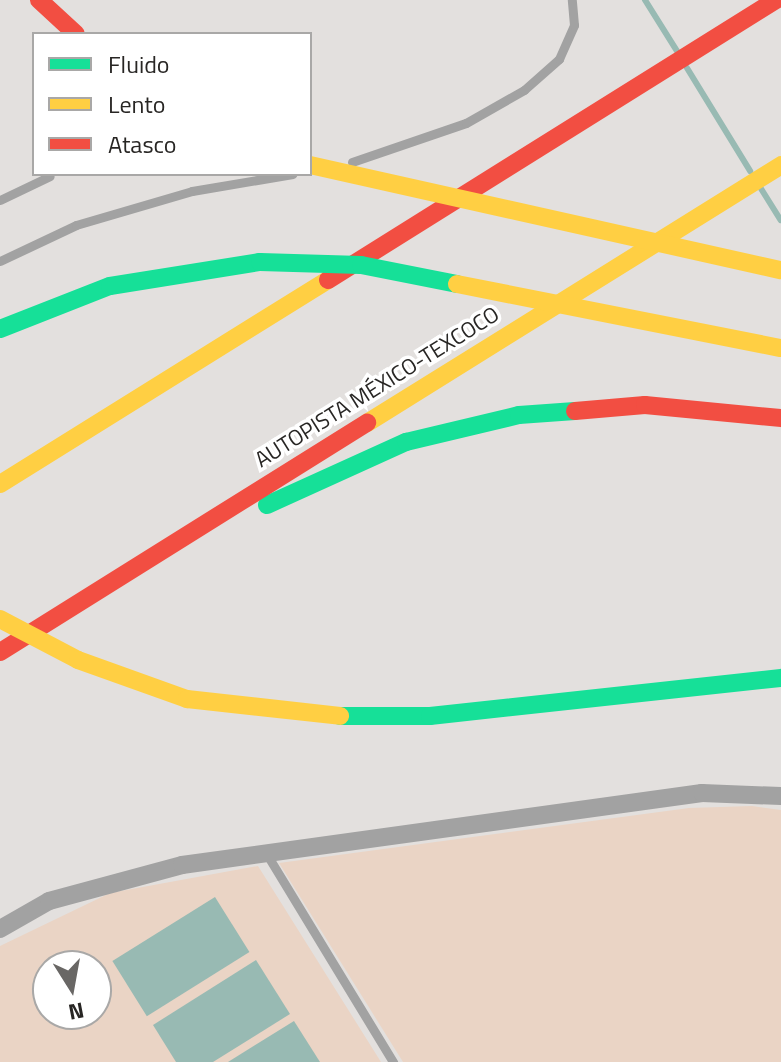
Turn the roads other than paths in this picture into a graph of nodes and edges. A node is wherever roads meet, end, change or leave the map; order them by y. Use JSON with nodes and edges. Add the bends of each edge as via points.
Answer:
{"nodes":[{"id":1,"x":39,"y":0,"type":"edge"},
{"id":2,"x":572,"y":0,"type":"edge"},
{"id":3,"x":776,"y":0,"type":"edge"},
{"id":4,"x":74,"y":32,"type":"edge"},
{"id":5,"x":781,"y":165,"type":"edge"},
{"id":6,"x":312,"y":168,"type":"edge"},
{"id":7,"x":312,"y":168,"type":"edge"},
{"id":8,"x":50,"y":176,"type":"edge"},
{"id":9,"x":281,"y":176,"type":"edge"},
{"id":10,"x":0,"y":200,"type":"edge"},
{"id":11,"x":0,"y":261,"type":"edge"},
{"id":12,"x":781,"y":270,"type":"edge"},
{"id":13,"x":0,"y":329,"type":"edge"},
{"id":14,"x":781,"y":348,"type":"edge"},
{"id":15,"x":781,"y":418,"type":"edge"},
{"id":16,"x":0,"y":484,"type":"edge"},
{"id":17,"x":0,"y":619,"type":"edge"},
{"id":18,"x":8,"y":648,"type":"edge"},
{"id":19,"x":781,"y":678,"type":"edge"},
{"id":20,"x":781,"y":796,"type":"edge"},
{"id":21,"x":266,"y":853,"type":"junction"},
{"id":22,"x":0,"y":929,"type":"edge"},
{"id":23,"x":393,"y":1062,"type":"edge"}],
"edges":[{"from":1,"to":4,"type":"highway"},
{"from":2,"to":6,"type":"lane","via":[[574,25],[559,59],[524,90],[466,123],[381,156]]},
{"from":3,"to":16,"type":"highway","via":[[518,166]]},
{"from":5,"to":18,"type":"highway","name":"AUTOPISTA MÉXICO-TEXCOCO"},
{"from":7,"to":12,"type":"highway","bridge":true},
{"from":8,"to":10,"type":"lane"},
{"from":9,"to":11,"type":"lane","via":[[192,191],[105,216]]},
{"from":13,"to":14,"type":"highway","bridge":true,"via":[[110,286],[260,262],[361,265]]},
{"from":15,"to":18,"type":"highway","via":[[706,408],[580,408],[420,438],[262,508]]},
{"from":17,"to":19,"type":"highway","bridge":true,"via":[[78,660],[187,699],[301,716],[430,716]]},
{"from":20,"to":21,"type":"street","via":[[702,793]]},
{"from":21,"to":22,"type":"street","via":[[122,876],[49,901]]},
{"from":21,"to":23,"type":"lane"}]}
